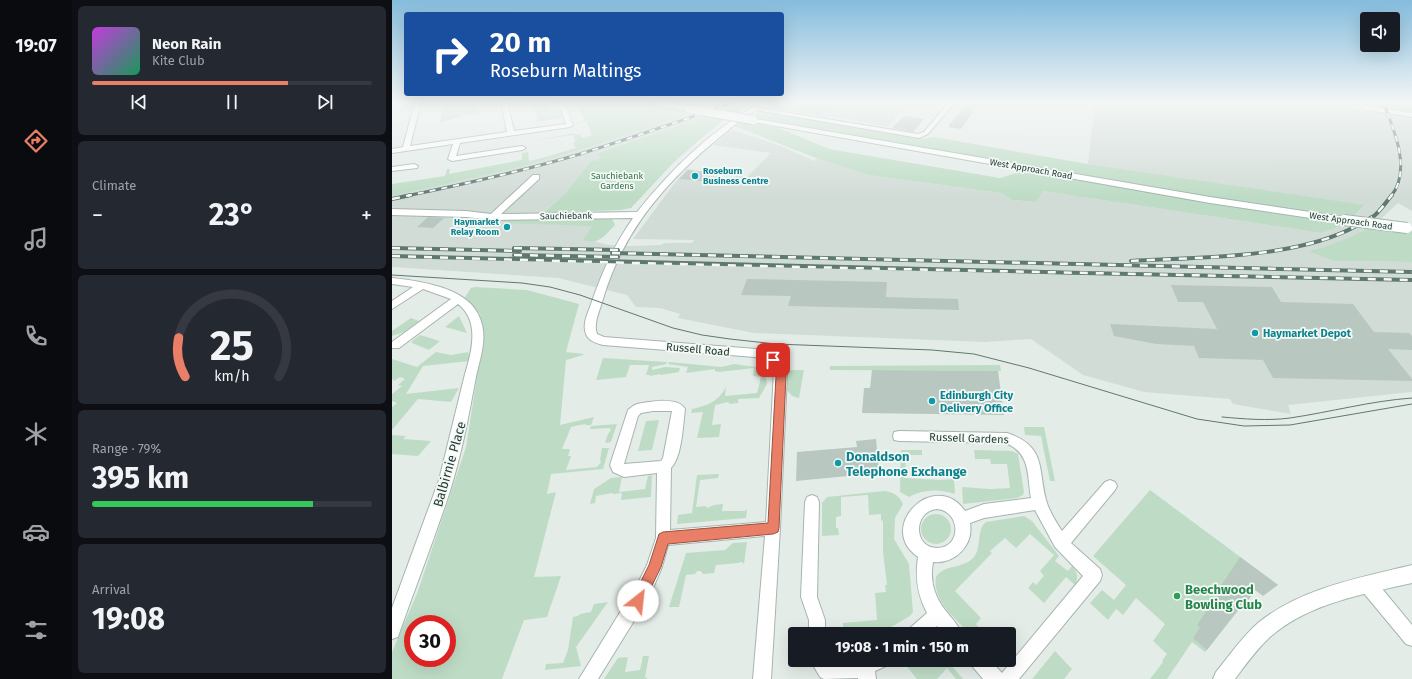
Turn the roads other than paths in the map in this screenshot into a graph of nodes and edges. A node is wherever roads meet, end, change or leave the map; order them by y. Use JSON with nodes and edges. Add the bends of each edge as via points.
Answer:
{"nodes":[{"id":1,"x":410,"y":134,"type":"edge"},
{"id":2,"x":511,"y":134,"type":"edge"},
{"id":3,"x":719,"y":134,"type":"edge"},
{"id":4,"x":831,"y":134,"type":"edge"},
{"id":5,"x":907,"y":134,"type":"edge"},
{"id":6,"x":924,"y":134,"type":"edge"},
{"id":7,"x":457,"y":141,"type":"junction"},
{"id":8,"x":522,"y":148,"type":"dead end"},
{"id":9,"x":406,"y":149,"type":"junction"},
{"id":10,"x":392,"y":151,"type":"edge"},
{"id":11,"x":414,"y":166,"type":"dead end"},
{"id":12,"x":392,"y":169,"type":"edge"},
{"id":13,"x":536,"y":177,"type":"dead end"},
{"id":14,"x":392,"y":212,"type":"edge"},
{"id":15,"x":638,"y":215,"type":"junction"},
{"id":16,"x":493,"y":217,"type":"junction"},
{"id":17,"x":1409,"y":229,"type":"edge"},
{"id":18,"x":392,"y":281,"type":"edge"},
{"id":19,"x":421,"y":286,"type":"junction"},
{"id":20,"x":458,"y":299,"type":"junction"},
{"id":21,"x":392,"y":306,"type":"edge"},
{"id":22,"x":395,"y":345,"type":"dead end"},
{"id":23,"x":900,"y":436,"type":"dead end"},
{"id":24,"x":664,"y":466,"type":"junction"},
{"id":25,"x":1110,"y":486,"type":"dead end"},
{"id":26,"x":812,"y":502,"type":"dead end"},
{"id":27,"x":1039,"y":503,"type":"junction"},
{"id":28,"x":961,"y":519,"type":"junction"},
{"id":29,"x":773,"y":528,"type":"junction"},
{"id":30,"x":663,"y":538,"type":"junction"},
{"id":31,"x":1061,"y":543,"type":"junction"},
{"id":32,"x":927,"y":552,"type":"junction"},
{"id":33,"x":1412,"y":574,"type":"edge"},
{"id":34,"x":1368,"y":585,"type":"junction"},
{"id":35,"x":937,"y":615,"type":"junction"},
{"id":36,"x":817,"y":627,"type":"edge"},
{"id":37,"x":924,"y":627,"type":"edge"},
{"id":38,"x":948,"y":627,"type":"edge"},
{"id":39,"x":392,"y":631,"type":"edge"},
{"id":40,"x":1412,"y":638,"type":"edge"},
{"id":41,"x":822,"y":667,"type":"edge"},
{"id":42,"x":984,"y":667,"type":"edge"},
{"id":43,"x":871,"y":669,"type":"edge"},
{"id":44,"x":588,"y":679,"type":"edge"},
{"id":45,"x":762,"y":679,"type":"edge"},
{"id":46,"x":995,"y":679,"type":"edge"},
{"id":47,"x":1008,"y":679,"type":"edge"},
{"id":48,"x":1224,"y":679,"type":"edge"}],
"edges":[{"from":1,"to":9,"type":"street"},
{"from":2,"to":7,"type":"street"},
{"from":3,"to":15,"type":"street","name":"Russell Road","via":[[673,174]]},
{"from":4,"to":17,"type":"street","name":"West Approach Road","bridge":true,"via":[[1210,200]]},
{"from":5,"to":6,"type":"street","via":[[919,136]]},
{"from":7,"to":8,"type":"street","via":[[452,159]]},
{"from":7,"to":9,"type":"street"},
{"from":9,"to":10,"type":"street"},
{"from":11,"to":12,"type":"street"},
{"from":13,"to":16,"type":"street"},
{"from":14,"to":16,"type":"street","name":"Sauchiebank"},
{"from":15,"to":16,"type":"street","name":"Sauchiebank"},
{"from":15,"to":29,"type":"street","name":"Russell Road","via":[[619,246],[601,288],[590,328],[591,335],[609,341],[756,353],[776,364],[781,376]]},
{"from":18,"to":19,"type":"street","name":"Balbirnie Place"},
{"from":19,"to":20,"type":"street","name":"Balbirnie Place"},
{"from":19,"to":21,"type":"street"},
{"from":20,"to":22,"type":"street"},
{"from":20,"to":39,"type":"street","name":"Balbirnie Place","via":[[470,309],[476,321],[476,357],[442,493]]},
{"from":23,"to":27,"type":"street","name":"Russell Gardens","via":[[1007,438],[1016,441],[1032,456]]},
{"from":24,"to":24,"type":"street","via":[[671,454],[679,409],[671,406],[637,409],[632,414],[618,468],[624,471]]},
{"from":24,"to":30,"type":"street"},
{"from":25,"to":31,"type":"street"},
{"from":26,"to":36,"type":"street","via":[[809,597]]},
{"from":27,"to":28,"type":"street","via":[[984,511]]},
{"from":27,"to":31,"type":"street","name":"Russell Gardens"},
{"from":28,"to":32,"type":"street","via":[[963,533],[957,546],[943,554]]},
{"from":28,"to":32,"type":"street","via":[[943,504],[928,504],[918,510],[911,521],[911,535],[918,547]]},
{"from":29,"to":30,"type":"street"},
{"from":29,"to":45,"type":"street","name":"Russell Road"},
{"from":30,"to":44,"type":"street","via":[[644,589]]},
{"from":31,"to":47,"type":"street","name":"Russell Gardens","via":[[1094,575]]},
{"from":32,"to":35,"type":"street","via":[[924,578],[928,599]]},
{"from":33,"to":34,"type":"street"},
{"from":34,"to":40,"type":"street"},
{"from":34,"to":48,"type":"street","via":[[1331,595],[1277,620],[1264,630],[1237,660]]},
{"from":35,"to":37,"type":"street"},
{"from":35,"to":38,"type":"street"},
{"from":41,"to":43,"type":"street","via":[[826,671],[840,674]]},
{"from":42,"to":46,"type":"street"}]}
